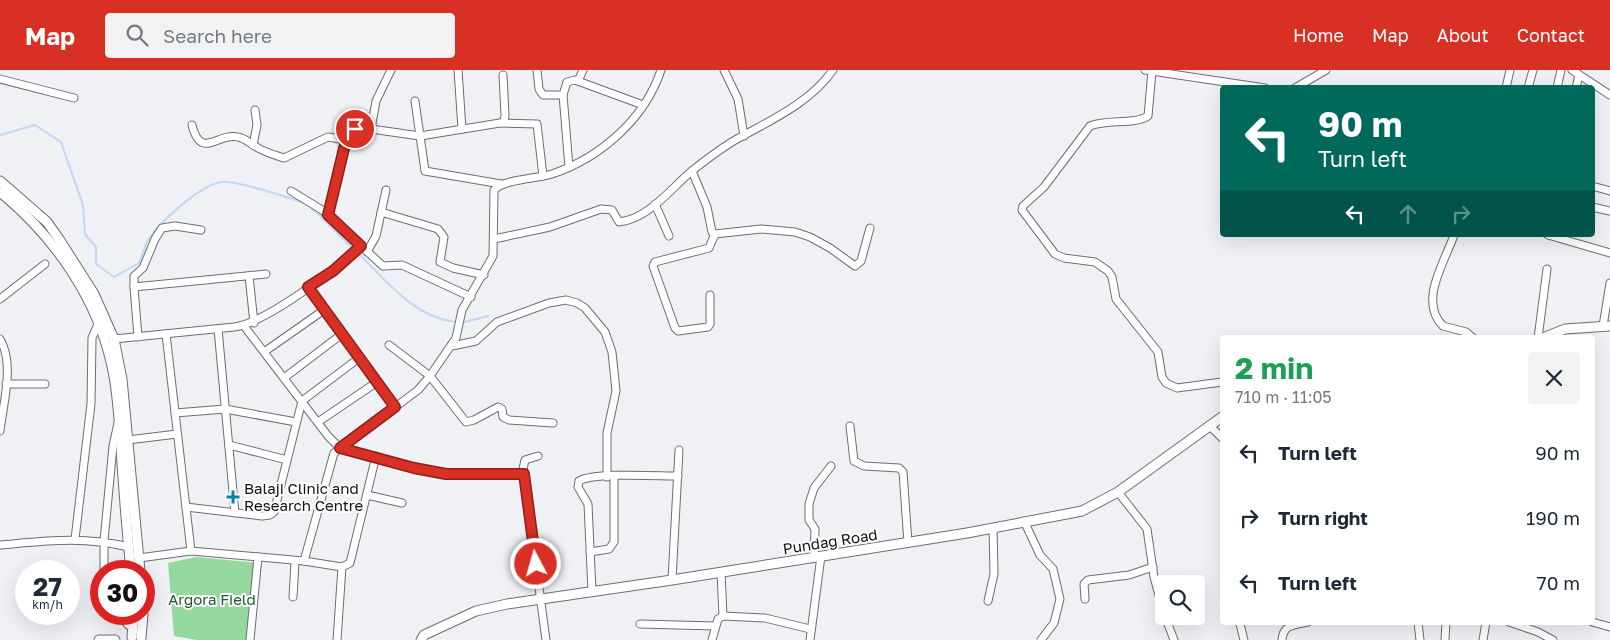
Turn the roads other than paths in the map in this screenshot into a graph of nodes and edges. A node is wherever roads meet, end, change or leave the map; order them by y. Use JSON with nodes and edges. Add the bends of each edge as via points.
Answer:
{"nodes":[{"id":1,"x":391,"y":70,"type":"edge"},
{"id":2,"x":458,"y":70,"type":"edge"},
{"id":3,"x":537,"y":70,"type":"edge"},
{"id":4,"x":583,"y":70,"type":"edge"},
{"id":5,"x":661,"y":70,"type":"edge"},
{"id":6,"x":724,"y":70,"type":"edge"},
{"id":7,"x":833,"y":70,"type":"edge"},
{"id":8,"x":1326,"y":70,"type":"edge"},
{"id":9,"x":1510,"y":70,"type":"edge"},
{"id":10,"x":1534,"y":70,"type":"edge"},
{"id":11,"x":1561,"y":70,"type":"edge"},
{"id":12,"x":1572,"y":70,"type":"edge"},
{"id":13,"x":1149,"y":71,"type":"edge"},
{"id":14,"x":503,"y":75,"type":"dead end"},
{"id":15,"x":1580,"y":75,"type":"junction"},
{"id":16,"x":0,"y":79,"type":"edge"},
{"id":17,"x":578,"y":81,"type":"junction"},
{"id":18,"x":1610,"y":84,"type":"edge"},
{"id":19,"x":1245,"y":85,"type":"edge"},
{"id":20,"x":1300,"y":85,"type":"edge"},
{"id":21,"x":1507,"y":85,"type":"edge"},
{"id":22,"x":1529,"y":85,"type":"edge"},
{"id":23,"x":1558,"y":85,"type":"edge"},
{"id":24,"x":1577,"y":85,"type":"edge"},
{"id":25,"x":1595,"y":85,"type":"edge"},
{"id":26,"x":1595,"y":85,"type":"edge"},
{"id":27,"x":1608,"y":94,"type":"edge"},
{"id":28,"x":563,"y":95,"type":"junction"},
{"id":29,"x":74,"y":98,"type":"dead end"},
{"id":30,"x":415,"y":100,"type":"dead end"},
{"id":31,"x":643,"y":105,"type":"junction"},
{"id":32,"x":255,"y":110,"type":"dead end"},
{"id":33,"x":500,"y":123,"type":"junction"},
{"id":34,"x":192,"y":125,"type":"dead end"},
{"id":35,"x":371,"y":129,"type":"junction"},
{"id":36,"x":462,"y":129,"type":"junction"},
{"id":37,"x":420,"y":136,"type":"junction"},
{"id":38,"x":744,"y":136,"type":"junction"},
{"id":39,"x":346,"y":140,"type":"junction"},
{"id":40,"x":253,"y":145,"type":"junction"},
{"id":41,"x":570,"y":167,"type":"junction"},
{"id":42,"x":692,"y":171,"type":"junction"},
{"id":43,"x":543,"y":176,"type":"junction"},
{"id":44,"x":0,"y":180,"type":"edge"},
{"id":45,"x":501,"y":184,"type":"junction"},
{"id":46,"x":1595,"y":187,"type":"edge"},
{"id":47,"x":386,"y":190,"type":"dead end"},
{"id":48,"x":291,"y":191,"type":"dead end"},
{"id":49,"x":1610,"y":191,"type":"edge"},
{"id":50,"x":0,"y":192,"type":"edge"},
{"id":51,"x":655,"y":204,"type":"junction"},
{"id":52,"x":1595,"y":208,"type":"edge"},
{"id":53,"x":1610,"y":211,"type":"edge"},
{"id":54,"x":381,"y":212,"type":"junction"},
{"id":55,"x":328,"y":215,"type":"junction"},
{"id":56,"x":870,"y":228,"type":"dead end"},
{"id":57,"x":201,"y":230,"type":"dead end"},
{"id":58,"x":715,"y":234,"type":"junction"},
{"id":59,"x":669,"y":236,"type":"dead end"},
{"id":60,"x":1453,"y":237,"type":"edge"},
{"id":61,"x":1555,"y":237,"type":"edge"},
{"id":62,"x":494,"y":239,"type":"junction"},
{"id":63,"x":362,"y":249,"type":"junction"},
{"id":64,"x":1610,"y":253,"type":"edge"},
{"id":65,"x":46,"y":264,"type":"dead end"},
{"id":66,"x":1547,"y":269,"type":"dead end"},
{"id":67,"x":266,"y":274,"type":"dead end"},
{"id":68,"x":484,"y":275,"type":"junction"},
{"id":69,"x":249,"y":276,"type":"junction"},
{"id":70,"x":1610,"y":283,"type":"edge"},
{"id":71,"x":134,"y":287,"type":"junction"},
{"id":72,"x":308,"y":287,"type":"junction"},
{"id":73,"x":710,"y":296,"type":"dead end"},
{"id":74,"x":471,"y":297,"type":"junction"},
{"id":75,"x":0,"y":299,"type":"edge"},
{"id":76,"x":324,"y":310,"type":"junction"},
{"id":77,"x":254,"y":323,"type":"junction"},
{"id":78,"x":98,"y":324,"type":"junction"},
{"id":79,"x":244,"y":326,"type":"junction"},
{"id":80,"x":1606,"y":326,"type":"edge"},
{"id":81,"x":218,"y":329,"type":"junction"},
{"id":82,"x":166,"y":334,"type":"junction"},
{"id":83,"x":342,"y":334,"type":"junction"},
{"id":84,"x":1470,"y":335,"type":"edge"},
{"id":85,"x":1538,"y":335,"type":"edge"},
{"id":86,"x":1551,"y":335,"type":"edge"},
{"id":87,"x":138,"y":337,"type":"junction"},
{"id":88,"x":0,"y":339,"type":"edge"},
{"id":89,"x":114,"y":339,"type":"junction"},
{"id":90,"x":389,"y":345,"type":"dead end"},
{"id":91,"x":452,"y":346,"type":"junction"},
{"id":92,"x":264,"y":352,"type":"junction"},
{"id":93,"x":360,"y":358,"type":"junction"},
{"id":94,"x":430,"y":376,"type":"junction"},
{"id":95,"x":284,"y":378,"type":"junction"},
{"id":96,"x":377,"y":382,"type":"junction"},
{"id":97,"x":1220,"y":382,"type":"edge"},
{"id":98,"x":6,"y":384,"type":"junction"},
{"id":99,"x":45,"y":384,"type":"dead end"},
{"id":100,"x":302,"y":401,"type":"junction"},
{"id":101,"x":395,"y":407,"type":"junction"},
{"id":102,"x":226,"y":409,"type":"junction"},
{"id":103,"x":175,"y":414,"type":"junction"},
{"id":104,"x":1220,"y":418,"type":"edge"},
{"id":105,"x":119,"y":419,"type":"junction"},
{"id":106,"x":296,"y":422,"type":"junction"},
{"id":107,"x":318,"y":422,"type":"junction"},
{"id":108,"x":553,"y":423,"type":"dead end"},
{"id":109,"x":1209,"y":425,"type":"junction"},
{"id":110,"x":850,"y":426,"type":"dead end"},
{"id":111,"x":0,"y":431,"type":"edge"},
{"id":112,"x":177,"y":434,"type":"junction"},
{"id":113,"x":1220,"y":436,"type":"edge"},
{"id":114,"x":128,"y":440,"type":"junction"},
{"id":115,"x":229,"y":445,"type":"junction"},
{"id":116,"x":340,"y":448,"type":"junction"},
{"id":117,"x":679,"y":450,"type":"dead end"},
{"id":118,"x":376,"y":456,"type":"junction"},
{"id":119,"x":538,"y":456,"type":"dead end"},
{"id":120,"x":287,"y":460,"type":"junction"},
{"id":121,"x":831,"y":466,"type":"dead end"},
{"id":122,"x":524,"y":474,"type":"junction"},
{"id":123,"x":678,"y":476,"type":"junction"},
{"id":124,"x":611,"y":477,"type":"junction"},
{"id":125,"x":1118,"y":492,"type":"junction"},
{"id":126,"x":367,"y":495,"type":"junction"},
{"id":127,"x":402,"y":503,"type":"dead end"},
{"id":128,"x":186,"y":507,"type":"junction"},
{"id":129,"x":236,"y":513,"type":"junction"},
{"id":130,"x":1024,"y":521,"type":"junction"},
{"id":131,"x":993,"y":528,"type":"junction"},
{"id":132,"x":75,"y":538,"type":"junction"},
{"id":133,"x":104,"y":541,"type":"junction"},
{"id":134,"x":908,"y":543,"type":"junction"},
{"id":135,"x":0,"y":545,"type":"edge"},
{"id":136,"x":129,"y":547,"type":"junction"},
{"id":137,"x":191,"y":551,"type":"junction"},
{"id":138,"x":590,"y":552,"type":"junction"},
{"id":139,"x":817,"y":556,"type":"junction"},
{"id":140,"x":139,"y":558,"type":"joint"},
{"id":141,"x":258,"y":558,"type":"junction"},
{"id":142,"x":104,"y":560,"type":"edge"},
{"id":143,"x":130,"y":560,"type":"edge"},
{"id":144,"x":304,"y":561,"type":"junction"},
{"id":145,"x":296,"y":562,"type":"junction"},
{"id":146,"x":342,"y":567,"type":"junction"},
{"id":147,"x":1153,"y":567,"type":"junction"},
{"id":148,"x":721,"y":572,"type":"junction"},
{"id":149,"x":1155,"y":575,"type":"edge"},
{"id":150,"x":672,"y":580,"type":"junction"},
{"id":151,"x":592,"y":591,"type":"junction"},
{"id":152,"x":293,"y":597,"type":"dead end"},
{"id":153,"x":540,"y":598,"type":"junction"},
{"id":154,"x":1085,"y":599,"type":"dead end"},
{"id":155,"x":988,"y":601,"type":"dead end"},
{"id":156,"x":724,"y":616,"type":"junction"},
{"id":157,"x":1595,"y":623,"type":"edge"},
{"id":158,"x":640,"y":624,"type":"dead end"},
{"id":159,"x":128,"y":625,"type":"edge"},
{"id":160,"x":140,"y":625,"type":"edge"},
{"id":161,"x":1168,"y":625,"type":"edge"},
{"id":162,"x":1240,"y":625,"type":"edge"},
{"id":163,"x":1295,"y":625,"type":"edge"},
{"id":164,"x":1418,"y":625,"type":"edge"},
{"id":165,"x":1446,"y":625,"type":"edge"},
{"id":166,"x":1486,"y":625,"type":"edge"},
{"id":167,"x":1518,"y":625,"type":"edge"},
{"id":168,"x":133,"y":626,"type":"joint"},
{"id":169,"x":715,"y":626,"type":"junction"},
{"id":170,"x":1610,"y":627,"type":"edge"},
{"id":171,"x":810,"y":629,"type":"junction"},
{"id":172,"x":137,"y":639,"type":"edge"},
{"id":173,"x":99,"y":640,"type":"edge"},
{"id":174,"x":115,"y":640,"type":"edge"},
{"id":175,"x":250,"y":640,"type":"edge"},
{"id":176,"x":337,"y":640,"type":"edge"},
{"id":177,"x":420,"y":640,"type":"edge"},
{"id":178,"x":546,"y":640,"type":"edge"},
{"id":179,"x":712,"y":640,"type":"edge"},
{"id":180,"x":810,"y":640,"type":"edge"},
{"id":181,"x":1041,"y":640,"type":"edge"},
{"id":182,"x":1174,"y":640,"type":"edge"},
{"id":183,"x":1244,"y":640,"type":"edge"},
{"id":184,"x":1282,"y":640,"type":"edge"},
{"id":185,"x":1420,"y":640,"type":"edge"},
{"id":186,"x":1445,"y":640,"type":"edge"},
{"id":187,"x":1483,"y":640,"type":"edge"},
{"id":188,"x":1554,"y":640,"type":"edge"}],
"edges":[{"from":1,"to":35,"type":"street","via":[[376,101]]},
{"from":2,"to":36,"type":"street"},
{"from":3,"to":28,"type":"street","via":[[540,92],[548,96]]},
{"from":4,"to":17,"type":"street"},
{"from":5,"to":31,"type":"street"},
{"from":6,"to":38,"type":"street","via":[[738,99]]},
{"from":7,"to":38,"type":"street","via":[[812,93]]},
{"from":8,"to":20,"type":"street"},
{"from":9,"to":21,"type":"street"},
{"from":10,"to":22,"type":"street"},
{"from":11,"to":23,"type":"street"},
{"from":12,"to":15,"type":"street"},
{"from":13,"to":19,"type":"street"},
{"from":13,"to":97,"type":"street","via":[[1148,116],[1090,126],[1044,187],[1022,210],[1055,254],[1095,262],[1108,271],[1116,299],[1158,352],[1166,384],[1177,388]]},
{"from":14,"to":33,"type":"street","via":[[505,115],[504,122]]},
{"from":15,"to":24,"type":"street"},
{"from":15,"to":26,"type":"street"},
{"from":16,"to":29,"type":"street"},
{"from":17,"to":28,"type":"street","via":[[569,81]]},
{"from":17,"to":31,"type":"street"},
{"from":18,"to":27,"type":"street"},
{"from":25,"to":27,"type":"street"},
{"from":28,"to":41,"type":"street"},
{"from":30,"to":37,"type":"street"},
{"from":31,"to":41,"type":"street","via":[[610,143]]},
{"from":32,"to":40,"type":"street","via":[[257,125]]},
{"from":33,"to":36,"type":"street"},
{"from":33,"to":43,"type":"street","via":[[537,124]]},
{"from":34,"to":40,"type":"street","via":[[197,138],[205,143],[236,136]]},
{"from":35,"to":37,"type":"street"},
{"from":35,"to":39,"type":"street","via":[[355,129]]},
{"from":36,"to":37,"type":"street"},
{"from":37,"to":45,"type":"street","via":[[425,171]]},
{"from":38,"to":42,"type":"street"},
{"from":39,"to":40,"type":"street","via":[[328,137],[287,157]]},
{"from":39,"to":55,"type":"street"},
{"from":41,"to":43,"type":"street"},
{"from":42,"to":51,"type":"street"},
{"from":42,"to":58,"type":"street"},
{"from":43,"to":45,"type":"street"},
{"from":44,"to":89,"type":"street","via":[[47,222],[59,238],[94,294]]},
{"from":45,"to":62,"type":"street","via":[[493,195]]},
{"from":46,"to":49,"type":"street"},
{"from":47,"to":54,"type":"street"},
{"from":48,"to":55,"type":"street"},
{"from":50,"to":78,"type":"street","via":[[25,212],[60,253],[83,290]]},
{"from":51,"to":59,"type":"street"},
{"from":51,"to":62,"type":"street","via":[[623,221],[616,220],[612,210],[601,209],[550,227]]},
{"from":52,"to":53,"type":"street"},
{"from":54,"to":63,"type":"street","via":[[376,236]]},
{"from":54,"to":68,"type":"street","via":[[438,229],[444,238],[440,262]]},
{"from":55,"to":63,"type":"street"},
{"from":56,"to":58,"type":"street","via":[[861,261],[855,266],[824,244],[795,232],[761,229]]},
{"from":57,"to":71,"type":"street","via":[[175,226],[162,228],[143,268],[134,276]]},
{"from":58,"to":73,"type":"street","via":[[710,247],[665,258],[653,266],[677,330],[708,327]]},
{"from":60,"to":84,"type":"street","via":[[1435,284],[1433,309],[1443,326]]},
{"from":61,"to":64,"type":"street"},
{"from":62,"to":68,"type":"street","via":[[493,256]]},
{"from":63,"to":72,"type":"street"},
{"from":63,"to":74,"type":"street","via":[[383,266],[402,265]]},
{"from":65,"to":75,"type":"street"},
{"from":66,"to":85,"type":"street"},
{"from":67,"to":69,"type":"street"},
{"from":68,"to":74,"type":"street"},
{"from":69,"to":71,"type":"street"},
{"from":69,"to":77,"type":"street"},
{"from":70,"to":80,"type":"street"},
{"from":71,"to":87,"type":"street"},
{"from":72,"to":76,"type":"street"},
{"from":72,"to":77,"type":"street"},
{"from":74,"to":91,"type":"street","via":[[462,310]]},
{"from":76,"to":83,"type":"street"},
{"from":76,"to":92,"type":"street"},
{"from":77,"to":79,"type":"street"},
{"from":78,"to":105,"type":"street","via":[[113,372]]},
{"from":78,"to":132,"type":"street","via":[[92,338],[91,404]]},
{"from":79,"to":81,"type":"street"},
{"from":79,"to":92,"type":"street"},
{"from":80,"to":86,"type":"street","via":[[1565,330]]},
{"from":81,"to":82,"type":"street"},
{"from":81,"to":102,"type":"street"},
{"from":82,"to":87,"type":"street"},
{"from":82,"to":103,"type":"street"},
{"from":83,"to":93,"type":"street"},
{"from":83,"to":95,"type":"street"},
{"from":87,"to":89,"type":"street"},
{"from":88,"to":98,"type":"street","via":[[6,352]]},
{"from":89,"to":114,"type":"street"},
{"from":90,"to":94,"type":"street"},
{"from":91,"to":94,"type":"street"},
{"from":91,"to":124,"type":"street","via":[[476,341],[497,322],[549,303],[566,300],[585,308],[604,332],[612,352],[616,391],[608,433]]},
{"from":92,"to":95,"type":"street"},
{"from":93,"to":96,"type":"street"},
{"from":93,"to":100,"type":"street"},
{"from":94,"to":101,"type":"street","via":[[418,390]]},
{"from":94,"to":108,"type":"street","via":[[466,422],[498,407],[502,408],[504,418],[509,420]]},
{"from":95,"to":100,"type":"street"},
{"from":96,"to":101,"type":"street"},
{"from":96,"to":107,"type":"street"},
{"from":98,"to":99,"type":"street"},
{"from":98,"to":111,"type":"street"},
{"from":100,"to":106,"type":"street"},
{"from":100,"to":107,"type":"street"},
{"from":101,"to":116,"type":"street"},
{"from":102,"to":103,"type":"street"},
{"from":102,"to":106,"type":"street"},
{"from":102,"to":115,"type":"street"},
{"from":103,"to":112,"type":"street"},
{"from":104,"to":109,"type":"street","name":"Pundag Road"},
{"from":105,"to":133,"type":"street","via":[[113,446]]},
{"from":105,"to":136,"type":"street"},
{"from":106,"to":120,"type":"street"},
{"from":107,"to":116,"type":"street"},
{"from":109,"to":113,"type":"street"},
{"from":109,"to":125,"type":"street","name":"Pundag Road"},
{"from":110,"to":134,"type":"street","via":[[854,462],[864,466],[899,468],[903,472]]},
{"from":112,"to":114,"type":"street"},
{"from":112,"to":128,"type":"street"},
{"from":114,"to":140,"type":"street"},
{"from":115,"to":120,"type":"street"},
{"from":115,"to":129,"type":"street"},
{"from":116,"to":118,"type":"street"},
{"from":116,"to":144,"type":"street","via":[[331,459]]},
{"from":117,"to":123,"type":"street"},
{"from":118,"to":122,"type":"street","via":[[446,474]]},
{"from":118,"to":126,"type":"street"},
{"from":119,"to":122,"type":"street","via":[[525,460]]},
{"from":120,"to":129,"type":"street","via":[[274,512],[262,516]]},
{"from":121,"to":139,"type":"street","via":[[814,488],[809,504]]},
{"from":122,"to":153,"type":"street"},
{"from":123,"to":124,"type":"street"},
{"from":123,"to":150,"type":"street"},
{"from":124,"to":138,"type":"street","via":[[614,542],[609,548]]},
{"from":124,"to":138,"type":"street","via":[[580,479],[578,482],[588,504]]},
{"from":125,"to":130,"type":"street","name":"Pundag Road","via":[[1082,511]]},
{"from":125,"to":147,"type":"street","via":[[1147,529]]},
{"from":126,"to":127,"type":"street"},
{"from":126,"to":146,"type":"street","via":[[353,557]]},
{"from":128,"to":129,"type":"street"},
{"from":128,"to":137,"type":"street"},
{"from":130,"to":131,"type":"street","name":"Pundag Road"},
{"from":130,"to":181,"type":"street","via":[[1040,555],[1054,569],[1060,599],[1054,623]]},
{"from":131,"to":134,"type":"street","name":"Pundag Road"},
{"from":131,"to":155,"type":"street","via":[[994,574]]},
{"from":132,"to":133,"type":"street"},
{"from":132,"to":135,"type":"street"},
{"from":133,"to":136,"type":"street"},
{"from":133,"to":142,"type":"street"},
{"from":134,"to":139,"type":"street","name":"Pundag Road"},
{"from":136,"to":143,"type":"street"},
{"from":137,"to":140,"type":"street"},
{"from":137,"to":141,"type":"street"},
{"from":138,"to":151,"type":"street"},
{"from":139,"to":148,"type":"street","name":"Pundag Road"},
{"from":139,"to":171,"type":"street"},
{"from":141,"to":145,"type":"street"},
{"from":141,"to":175,"type":"street"},
{"from":144,"to":145,"type":"street"},
{"from":144,"to":146,"type":"street"},
{"from":145,"to":152,"type":"street"},
{"from":146,"to":176,"type":"street"},
{"from":147,"to":149,"type":"street"},
{"from":147,"to":154,"type":"street","via":[[1129,575],[1088,580],[1084,584]]},
{"from":148,"to":150,"type":"street","name":"Pundag Road"},
{"from":148,"to":156,"type":"street"},
{"from":150,"to":151,"type":"street","name":"Pundag Road"},
{"from":151,"to":153,"type":"street","name":"Pundag Road"},
{"from":153,"to":177,"type":"street","name":"Pundag Road","via":[[476,611]]},
{"from":153,"to":178,"type":"street"},
{"from":156,"to":169,"type":"street"},
{"from":156,"to":171,"type":"street","via":[[765,618]]},
{"from":157,"to":170,"type":"street"},
{"from":158,"to":169,"type":"street"},
{"from":159,"to":168,"type":"street"},
{"from":160,"to":172,"type":"street"},
{"from":161,"to":182,"type":"street"},
{"from":162,"to":183,"type":"street"},
{"from":163,"to":184,"type":"street","via":[[1286,627]]},
{"from":164,"to":185,"type":"street"},
{"from":165,"to":186,"type":"street"},
{"from":166,"to":187,"type":"street"},
{"from":167,"to":188,"type":"street"},
{"from":168,"to":172,"type":"street"},
{"from":169,"to":179,"type":"street"},
{"from":171,"to":180,"type":"street"},
{"from":173,"to":174,"type":"street"}]}
